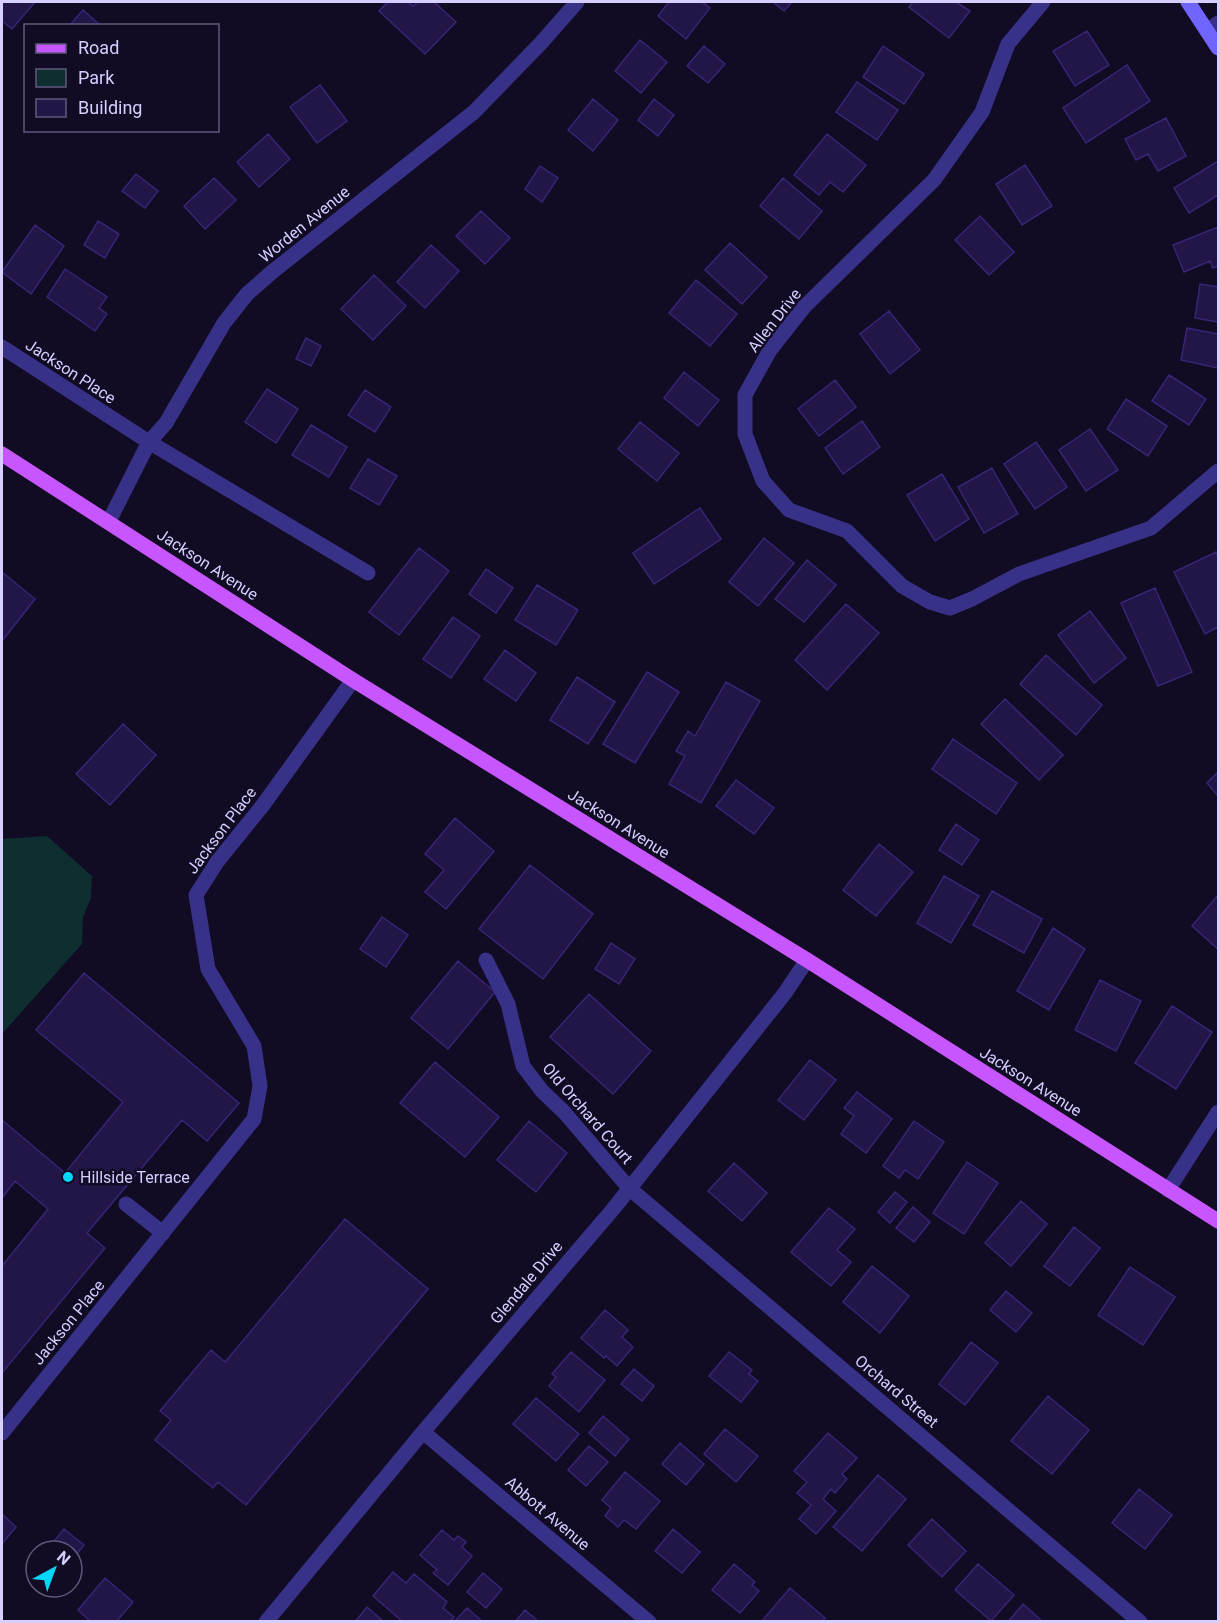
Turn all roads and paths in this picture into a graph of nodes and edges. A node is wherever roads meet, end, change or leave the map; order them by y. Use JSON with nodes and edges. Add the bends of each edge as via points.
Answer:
{"nodes":[{"id":1,"x":577,"y":2,"type":"edge"},
{"id":2,"x":1043,"y":2,"type":"edge"},
{"id":3,"x":1188,"y":2,"type":"edge"},
{"id":4,"x":1213,"y":27,"type":"edge"},
{"id":5,"x":1218,"y":48,"type":"edge"},
{"id":6,"x":2,"y":347,"type":"edge"},
{"id":7,"x":149,"y":442,"type":"junction"},
{"id":8,"x":2,"y":454,"type":"edge"},
{"id":9,"x":1218,"y":471,"type":"edge"},
{"id":10,"x":109,"y":521,"type":"junction"},
{"id":11,"x":368,"y":573,"type":"dead end"},
{"id":12,"x":353,"y":680,"type":"junction"},
{"id":13,"x":486,"y":960,"type":"dead end"},
{"id":14,"x":807,"y":960,"type":"junction"},
{"id":15,"x":1218,"y":1112,"type":"edge"},
{"id":16,"x":629,"y":1188,"type":"junction"},
{"id":17,"x":1168,"y":1190,"type":"junction"},
{"id":18,"x":126,"y":1204,"type":"dead end"},
{"id":19,"x":1218,"y":1221,"type":"edge"},
{"id":20,"x":163,"y":1233,"type":"junction"},
{"id":21,"x":423,"y":1432,"type":"junction"},
{"id":22,"x":2,"y":1433,"type":"edge"},
{"id":23,"x":266,"y":1622,"type":"edge"},
{"id":24,"x":649,"y":1622,"type":"edge"},
{"id":25,"x":1140,"y":1622,"type":"edge"}],
"edges":[{"from":1,"to":7,"type":"street","name":"Worden Avenue","via":[[474,112],[247,294],[224,323],[166,423]]},
{"from":2,"to":9,"type":"street","name":"Allen Drive","via":[[1008,44],[982,112],[934,180],[804,307],[770,350],[745,395],[745,434],[763,481],[789,510],[847,531],[902,586],[950,608],[1019,574],[1150,528]]},
{"from":3,"to":4,"type":"main road"},
{"from":4,"to":5,"type":"main road"},
{"from":6,"to":7,"type":"street","name":"Jackson Place"},
{"from":7,"to":10,"type":"street","name":"Worden Avenue"},
{"from":7,"to":11,"type":"street","name":"Jackson Place"},
{"from":8,"to":10,"type":"main road","name":"Jackson Avenue"},
{"from":10,"to":12,"type":"main road","name":"Jackson Avenue"},
{"from":12,"to":14,"type":"main road","name":"Jackson Avenue"},
{"from":12,"to":20,"type":"street","name":"Jackson Place","via":[[196,894],[208,969],[254,1046],[260,1086],[254,1119]]},
{"from":13,"to":16,"type":"street","name":"Old Orchard Court","via":[[508,1004],[523,1066]]},
{"from":14,"to":16,"type":"street","name":"Glendale Drive"},
{"from":14,"to":17,"type":"main road","name":"Jackson Avenue"},
{"from":15,"to":17,"type":"street"},
{"from":16,"to":21,"type":"street","name":"Glendale Drive"},
{"from":16,"to":25,"type":"street","name":"Orchard Street"},
{"from":17,"to":19,"type":"main road","name":"Jackson Avenue"},
{"from":18,"to":20,"type":"street"},
{"from":20,"to":22,"type":"street","name":"Jackson Place"},
{"from":21,"to":23,"type":"street","name":"Glendale Drive"},
{"from":21,"to":24,"type":"street","name":"Abbott Avenue"}]}
